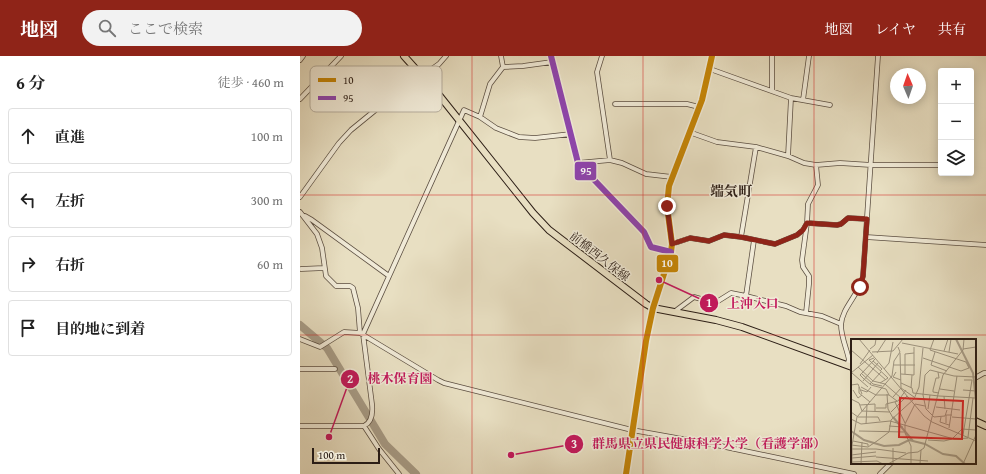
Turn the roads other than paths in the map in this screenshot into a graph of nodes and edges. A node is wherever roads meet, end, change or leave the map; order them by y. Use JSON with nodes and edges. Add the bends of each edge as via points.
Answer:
{"nodes":[{"id":1,"x":303,"y":56,"type":"edge"},
{"id":2,"x":341,"y":56,"type":"edge"},
{"id":3,"x":404,"y":56,"type":"edge"},
{"id":4,"x":446,"y":56,"type":"edge"},
{"id":5,"x":501,"y":56,"type":"edge"},
{"id":6,"x":551,"y":56,"type":"edge"},
{"id":7,"x":602,"y":56,"type":"edge"},
{"id":8,"x":712,"y":56,"type":"edge"},
{"id":9,"x":772,"y":56,"type":"edge"},
{"id":10,"x":809,"y":56,"type":"edge"},
{"id":11,"x":878,"y":56,"type":"edge"},
{"id":12,"x":300,"y":60,"type":"edge"},
{"id":13,"x":552,"y":62,"type":"junction"},
{"id":14,"x":331,"y":66,"type":"edge"},
{"id":15,"x":413,"y":66,"type":"edge"},
{"id":16,"x":436,"y":66,"type":"edge"},
{"id":17,"x":503,"y":67,"type":"junction"},
{"id":18,"x":710,"y":69,"type":"junction"},
{"id":19,"x":310,"y":89,"type":"edge"},
{"id":20,"x":772,"y":91,"type":"junction"},
{"id":21,"x":442,"y":97,"type":"edge"},
{"id":22,"x":791,"y":98,"type":"junction"},
{"id":23,"x":300,"y":99,"type":"edge"},
{"id":24,"x":803,"y":100,"type":"junction"},
{"id":25,"x":615,"y":104,"type":"dead end"},
{"id":26,"x":830,"y":105,"type":"dead end"},
{"id":27,"x":699,"y":107,"type":"junction"},
{"id":28,"x":373,"y":112,"type":"edge"},
{"id":29,"x":480,"y":117,"type":"junction"},
{"id":30,"x":459,"y":119,"type":"junction"},
{"id":31,"x":689,"y":132,"type":"junction"},
{"id":32,"x":571,"y":134,"type":"junction"},
{"id":33,"x":756,"y":147,"type":"junction"},
{"id":34,"x":788,"y":156,"type":"junction"},
{"id":35,"x":610,"y":160,"type":"junction"},
{"id":36,"x":578,"y":163,"type":"junction"},
{"id":37,"x":816,"y":165,"type":"junction"},
{"id":38,"x":871,"y":165,"type":"junction"},
{"id":39,"x":938,"y":166,"type":"edge"},
{"id":40,"x":672,"y":177,"type":"junction"},
{"id":41,"x":300,"y":197,"type":"edge"},
{"id":42,"x":302,"y":214,"type":"edge"},
{"id":43,"x":867,"y":219,"type":"junction"},
{"id":44,"x":807,"y":223,"type":"junction"},
{"id":45,"x":741,"y":237,"type":"junction"},
{"id":46,"x":866,"y":237,"type":"junction"},
{"id":47,"x":754,"y":240,"type":"junction"},
{"id":48,"x":672,"y":244,"type":"junction"},
{"id":49,"x":986,"y":245,"type":"edge"},
{"id":50,"x":671,"y":252,"type":"junction"},
{"id":51,"x":324,"y":268,"type":"junction"},
{"id":52,"x":300,"y":269,"type":"edge"},
{"id":53,"x":389,"y":276,"type":"junction"},
{"id":54,"x":746,"y":296,"type":"junction"},
{"id":55,"x":653,"y":308,"type":"junction"},
{"id":56,"x":674,"y":312,"type":"junction"},
{"id":57,"x":806,"y":313,"type":"junction"},
{"id":58,"x":841,"y":324,"type":"junction"},
{"id":59,"x":361,"y":333,"type":"junction"},
{"id":60,"x":300,"y":339,"type":"edge"},
{"id":61,"x":850,"y":366,"type":"edge"},
{"id":62,"x":300,"y":369,"type":"edge"},
{"id":63,"x":335,"y":369,"type":"dead end"},
{"id":64,"x":986,"y":373,"type":"edge"},
{"id":65,"x":976,"y":377,"type":"edge"},
{"id":66,"x":976,"y":421,"type":"edge"},
{"id":67,"x":300,"y":426,"type":"edge"},
{"id":68,"x":365,"y":426,"type":"junction"},
{"id":69,"x":986,"y":426,"type":"edge"},
{"id":70,"x":632,"y":430,"type":"junction"},
{"id":71,"x":889,"y":464,"type":"edge"},
{"id":72,"x":399,"y":474,"type":"edge"},
{"id":73,"x":626,"y":474,"type":"edge"},
{"id":74,"x":854,"y":474,"type":"edge"},
{"id":75,"x":880,"y":474,"type":"edge"}],
"edges":[{"from":1,"to":12,"type":"street"},
{"from":2,"to":14,"type":"street"},
{"from":3,"to":15,"type":"main road","name":"前橋西久保線"},
{"from":4,"to":16,"type":"street"},
{"from":5,"to":17,"type":"street"},
{"from":6,"to":13,"type":"street"},
{"from":7,"to":35,"type":"street","via":[[597,72]]},
{"from":8,"to":18,"type":"street"},
{"from":9,"to":20,"type":"street"},
{"from":10,"to":24,"type":"street"},
{"from":11,"to":38,"type":"street"},
{"from":13,"to":17,"type":"street"},
{"from":13,"to":32,"type":"street"},
{"from":17,"to":29,"type":"street","via":[[490,84]]},
{"from":18,"to":20,"type":"street"},
{"from":18,"to":27,"type":"street"},
{"from":19,"to":23,"type":"street"},
{"from":20,"to":22,"type":"street"},
{"from":21,"to":30,"type":"main road","name":"前橋西久保線"},
{"from":22,"to":24,"type":"street"},
{"from":22,"to":34,"type":"street"},
{"from":24,"to":26,"type":"street"},
{"from":25,"to":27,"type":"street","via":[[688,104]]},
{"from":27,"to":31,"type":"street"},
{"from":28,"to":41,"type":"street","via":[[339,143]]},
{"from":29,"to":30,"type":"street","via":[[464,110]]},
{"from":29,"to":32,"type":"street","via":[[496,128],[519,137]]},
{"from":30,"to":53,"type":"street"},
{"from":30,"to":55,"type":"main road","name":"前橋西久保線","via":[[533,214],[549,230]]},
{"from":31,"to":33,"type":"street","via":[[717,142]]},
{"from":31,"to":40,"type":"street"},
{"from":32,"to":36,"type":"street"},
{"from":33,"to":34,"type":"street"},
{"from":33,"to":45,"type":"street"},
{"from":34,"to":37,"type":"street"},
{"from":35,"to":36,"type":"street"},
{"from":35,"to":40,"type":"street","via":[[646,174]]},
{"from":36,"to":50,"type":"street","via":[[644,232],[651,247]]},
{"from":37,"to":38,"type":"street"},
{"from":37,"to":44,"type":"street","via":[[818,185],[808,204]]},
{"from":38,"to":39,"type":"street"},
{"from":38,"to":43,"type":"street"},
{"from":40,"to":48,"type":"street","via":[[667,202]]},
{"from":42,"to":51,"type":"street","via":[[317,234],[322,248]]},
{"from":42,"to":53,"type":"street"},
{"from":43,"to":44,"type":"street","via":[[848,218],[837,225]]},
{"from":43,"to":46,"type":"street"},
{"from":44,"to":47,"type":"street","via":[[797,235],[775,244]]},
{"from":44,"to":57,"type":"street","via":[[802,260],[809,276]]},
{"from":45,"to":47,"type":"street"},
{"from":45,"to":48,"type":"street","via":[[724,235],[709,241],[690,238]]},
{"from":46,"to":49,"type":"street"},
{"from":46,"to":58,"type":"street","via":[[862,284]]},
{"from":47,"to":54,"type":"street"},
{"from":48,"to":50,"type":"street"},
{"from":50,"to":55,"type":"street"},
{"from":51,"to":52,"type":"street"},
{"from":51,"to":59,"type":"street","via":[[326,276],[336,286],[354,288]]},
{"from":53,"to":59,"type":"street"},
{"from":54,"to":56,"type":"street","via":[[731,293],[715,303],[694,297]]},
{"from":54,"to":57,"type":"street"},
{"from":55,"to":56,"type":"main road","name":"前橋西久保線"},
{"from":55,"to":70,"type":"street"},
{"from":56,"to":61,"type":"main road","name":"前橋西久保線","via":[[742,327]]},
{"from":57,"to":58,"type":"street"},
{"from":58,"to":61,"type":"street"},
{"from":59,"to":60,"type":"street","via":[[344,332],[321,347]]},
{"from":59,"to":68,"type":"street","via":[[372,404],[372,415]]},
{"from":59,"to":70,"type":"street","via":[[438,380]]},
{"from":62,"to":63,"type":"street"},
{"from":64,"to":65,"type":"street"},
{"from":66,"to":69,"type":"main road"},
{"from":67,"to":68,"type":"street"},
{"from":68,"to":72,"type":"street","via":[[378,449]]},
{"from":70,"to":73,"type":"street"},
{"from":70,"to":74,"type":"street"},
{"from":71,"to":75,"type":"street"}]}
